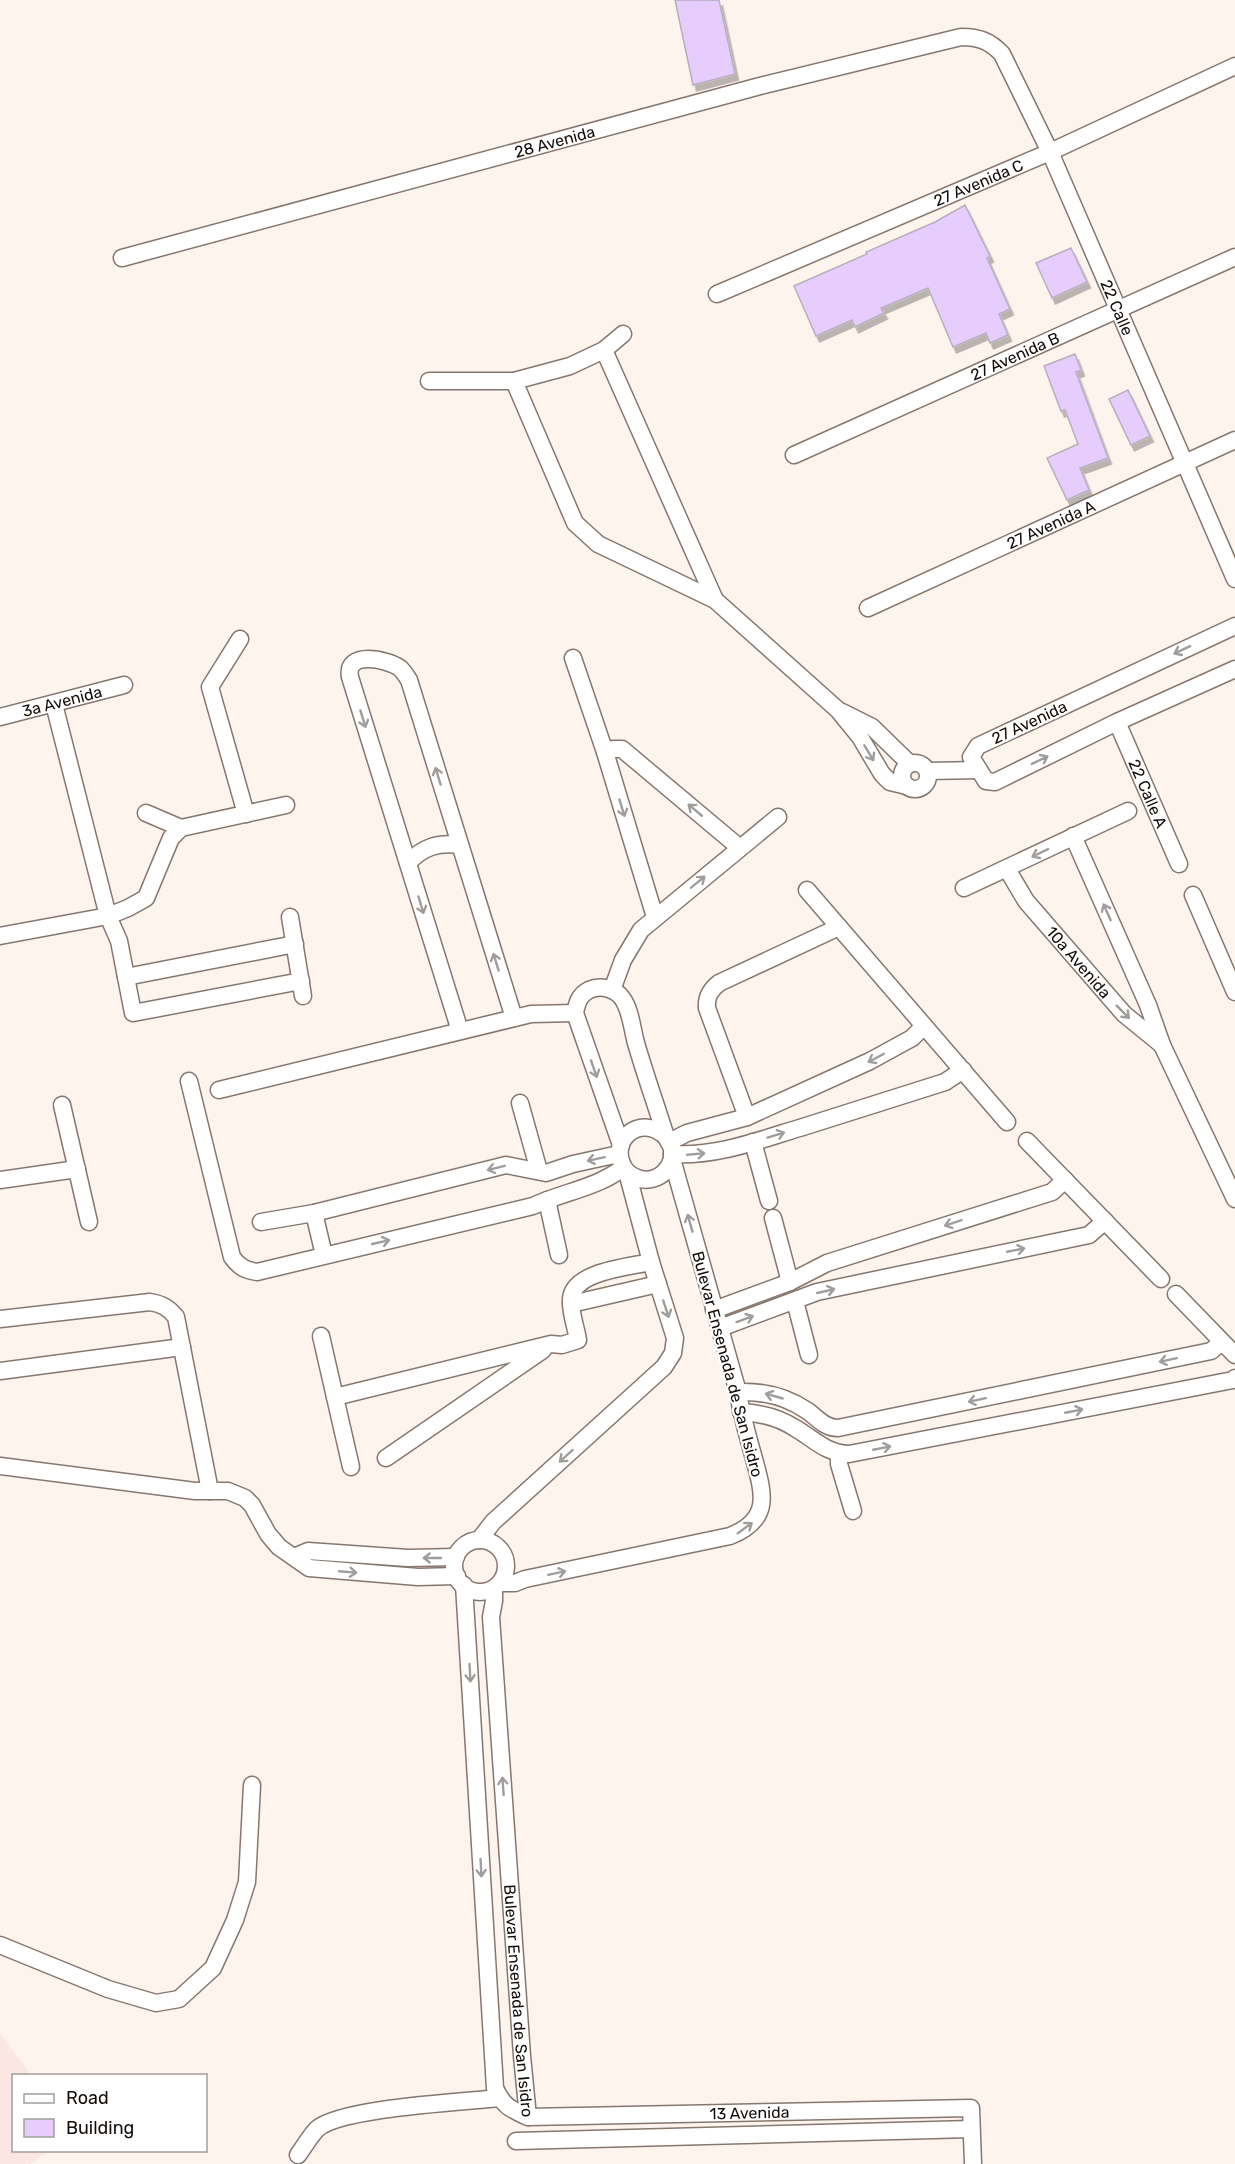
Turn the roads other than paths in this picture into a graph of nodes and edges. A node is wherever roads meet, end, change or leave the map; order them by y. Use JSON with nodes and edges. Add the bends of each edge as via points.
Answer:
{"nodes":[{"id":1,"x":990,"y":43,"type":"joint"},
{"id":2,"x":1235,"y":66,"type":"edge"},
{"id":3,"x":1050,"y":152,"type":"junction"},
{"id":4,"x":1235,"y":257,"type":"edge"},
{"id":5,"x":122,"y":258,"type":"dead end"},
{"id":6,"x":717,"y":294,"type":"dead end"},
{"id":7,"x":1118,"y":310,"type":"junction"},
{"id":8,"x":623,"y":334,"type":"dead end"},
{"id":9,"x":604,"y":350,"type":"junction"},
{"id":10,"x":429,"y":381,"type":"dead end"},
{"id":11,"x":513,"y":381,"type":"junction"},
{"id":12,"x":1235,"y":440,"type":"edge"},
{"id":13,"x":794,"y":455,"type":"dead end"},
{"id":14,"x":1184,"y":464,"type":"junction"},
{"id":15,"x":1235,"y":579,"type":"edge"},
{"id":16,"x":715,"y":600,"type":"junction"},
{"id":17,"x":868,"y":608,"type":"dead end"},
{"id":18,"x":1235,"y":626,"type":"edge"},
{"id":19,"x":240,"y":639,"type":"dead end"},
{"id":20,"x":573,"y":658,"type":"dead end"},
{"id":21,"x":1235,"y":669,"type":"edge"},
{"id":22,"x":124,"y":685,"type":"dead end"},
{"id":23,"x":54,"y":704,"type":"junction"},
{"id":24,"x":838,"y":710,"type":"junction"},
{"id":25,"x":0,"y":717,"type":"edge"},
{"id":26,"x":1117,"y":722,"type":"junction"},
{"id":27,"x":605,"y":752,"type":"junction"},
{"id":28,"x":909,"y":764,"type":"junction"},
{"id":29,"x":979,"y":770,"type":"junction"},
{"id":30,"x":928,"y":771,"type":"junction"},
{"id":31,"x":907,"y":786,"type":"junction"},
{"id":32,"x":286,"y":805,"type":"dead end"},
{"id":33,"x":1128,"y":811,"type":"dead end"},
{"id":34,"x":146,"y":813,"type":"dead end"},
{"id":35,"x":246,"y":814,"type":"junction"},
{"id":36,"x":778,"y":817,"type":"dead end"},
{"id":37,"x":181,"y":828,"type":"junction"},
{"id":38,"x":1073,"y":836,"type":"junction"},
{"id":39,"x":460,"y":845,"type":"junction"},
{"id":40,"x":740,"y":848,"type":"junction"},
{"id":41,"x":408,"y":863,"type":"junction"},
{"id":42,"x":1179,"y":864,"type":"dead end"},
{"id":43,"x":1007,"y":869,"type":"junction"},
{"id":44,"x":964,"y":888,"type":"dead end"},
{"id":45,"x":807,"y":890,"type":"dead end"},
{"id":46,"x":1193,"y":896,"type":"dead end"},
{"id":47,"x":108,"y":916,"type":"junction"},
{"id":48,"x":290,"y":917,"type":"dead end"},
{"id":49,"x":655,"y":917,"type":"junction"},
{"id":50,"x":839,"y":927,"type":"junction"},
{"id":51,"x":0,"y":936,"type":"edge"},
{"id":52,"x":295,"y":944,"type":"junction"},
{"id":53,"x":126,"y":977,"type":"junction"},
{"id":54,"x":612,"y":990,"type":"junction"},
{"id":55,"x":1235,"y":992,"type":"edge"},
{"id":56,"x":575,"y":1013,"type":"junction"},
{"id":57,"x":514,"y":1018,"type":"junction"},
{"id":58,"x":924,"y":1026,"type":"junction"},
{"id":59,"x":460,"y":1031,"type":"junction"},
{"id":60,"x":1162,"y":1045,"type":"junction"},
{"id":61,"x":963,"y":1070,"type":"junction"},
{"id":62,"x":189,"y":1081,"type":"dead end"},
{"id":63,"x":219,"y":1090,"type":"dead end"},
{"id":64,"x":520,"y":1103,"type":"dead end"},
{"id":65,"x":62,"y":1105,"type":"dead end"},
{"id":66,"x":747,"y":1117,"type":"junction"},
{"id":67,"x":1007,"y":1122,"type":"dead end"},
{"id":68,"x":1027,"y":1141,"type":"dead end"},
{"id":69,"x":753,"y":1142,"type":"junction"},
{"id":70,"x":670,"y":1148,"type":"junction"},
{"id":71,"x":622,"y":1160,"type":"junction"},
{"id":72,"x":77,"y":1169,"type":"junction"},
{"id":73,"x":539,"y":1171,"type":"junction"},
{"id":74,"x":0,"y":1180,"type":"edge"},
{"id":75,"x":1065,"y":1180,"type":"junction"},
{"id":76,"x":1235,"y":1199,"type":"edge"},
{"id":77,"x":547,"y":1200,"type":"junction"},
{"id":78,"x":769,"y":1201,"type":"dead end"},
{"id":79,"x":314,"y":1213,"type":"junction"},
{"id":80,"x":773,"y":1218,"type":"dead end"},
{"id":81,"x":1105,"y":1221,"type":"junction"},
{"id":82,"x":89,"y":1222,"type":"dead end"},
{"id":83,"x":261,"y":1222,"type":"dead end"},
{"id":84,"x":324,"y":1255,"type":"junction"},
{"id":85,"x":559,"y":1255,"type":"dead end"},
{"id":86,"x":651,"y":1262,"type":"junction"},
{"id":87,"x":1161,"y":1279,"type":"dead end"},
{"id":88,"x":790,"y":1282,"type":"junction"},
{"id":89,"x":658,"y":1284,"type":"junction"},
{"id":90,"x":1176,"y":1294,"type":"dead end"},
{"id":91,"x":795,"y":1301,"type":"junction"},
{"id":92,"x":571,"y":1304,"type":"junction"},
{"id":93,"x":714,"y":1310,"type":"junction"},
{"id":94,"x":0,"y":1319,"type":"edge"},
{"id":95,"x":720,"y":1328,"type":"junction"},
{"id":96,"x":321,"y":1336,"type":"dead end"},
{"id":97,"x":1222,"y":1342,"type":"junction"},
{"id":98,"x":551,"y":1344,"type":"junction"},
{"id":99,"x":182,"y":1347,"type":"junction"},
{"id":100,"x":809,"y":1355,"type":"dead end"},
{"id":101,"x":1235,"y":1355,"type":"edge"},
{"id":102,"x":0,"y":1371,"type":"edge"},
{"id":103,"x":1235,"y":1378,"type":"edge"},
{"id":104,"x":738,"y":1392,"type":"junction"},
{"id":105,"x":335,"y":1397,"type":"junction"},
{"id":106,"x":741,"y":1412,"type":"junction"},
{"id":107,"x":839,"y":1454,"type":"junction"},
{"id":108,"x":386,"y":1458,"type":"dead end"},
{"id":109,"x":0,"y":1466,"type":"edge"},
{"id":110,"x":351,"y":1467,"type":"dead end"},
{"id":111,"x":210,"y":1491,"type":"junction"},
{"id":112,"x":853,"y":1510,"type":"dead end"},
{"id":113,"x":479,"y":1540,"type":"junction"},
{"id":114,"x":294,"y":1557,"type":"junction"},
{"id":115,"x":456,"y":1557,"type":"junction"},
{"id":116,"x":460,"y":1581,"type":"junction"},
{"id":117,"x":497,"y":1586,"type":"junction"},
{"id":118,"x":252,"y":1785,"type":"dead end"},
{"id":119,"x":0,"y":1946,"type":"edge"},
{"id":120,"x":522,"y":2056,"type":"junction"},
{"id":121,"x":493,"y":2059,"type":"junction"},
{"id":122,"x":499,"y":2098,"type":"junction"},
{"id":123,"x":528,"y":2116,"type":"junction"},
{"id":124,"x":971,"y":2129,"type":"junction"},
{"id":125,"x":516,"y":2141,"type":"dead end"},
{"id":126,"x":298,"y":2155,"type":"dead end"},
{"id":127,"x":973,"y":2164,"type":"edge"}],
"edges":[{"from":1,"to":3,"type":"street","name":"22 Calle","via":[[1006,61]]},
{"from":1,"to":5,"type":"street","name":"28 Avenida","via":[[961,37],[771,83]]},
{"from":2,"to":3,"type":"street","name":"27 Avenida C"},
{"from":3,"to":6,"type":"street","name":"27 Avenida C"},
{"from":3,"to":7,"type":"street","name":"22 Calle"},
{"from":4,"to":7,"type":"street","name":"27 Avenida B"},
{"from":7,"to":13,"type":"street","name":"27 Avenida B"},
{"from":7,"to":14,"type":"street","name":"22 Calle"},
{"from":8,"to":9,"type":"street"},
{"from":9,"to":11,"type":"street","via":[[570,366]]},
{"from":9,"to":16,"type":"street"},
{"from":10,"to":11,"type":"street"},
{"from":11,"to":16,"type":"street","via":[[574,523],[598,544]]},
{"from":12,"to":14,"type":"street","name":"27 Avenida A"},
{"from":14,"to":15,"type":"street","name":"22 Calle"},
{"from":14,"to":17,"type":"street","name":"27 Avenida A"},
{"from":16,"to":24,"type":"street"},
{"from":18,"to":29,"type":"street","name":"27 Avenida","one_way":true,"via":[[978,746],[971,757]]},
{"from":19,"to":35,"type":"street","via":[[210,687]]},
{"from":20,"to":27,"type":"street"},
{"from":21,"to":26,"type":"street"},
{"from":22,"to":23,"type":"street","name":"3a Avenida"},
{"from":23,"to":25,"type":"street","name":"3a Avenida"},
{"from":23,"to":47,"type":"street"},
{"from":24,"to":28,"type":"street","via":[[872,727]]},
{"from":24,"to":31,"type":"street","one_way":true,"via":[[882,774],[890,782]]},
{"from":29,"to":26,"type":"street","one_way":true,"via":[[986,781],[995,782]]},
{"from":26,"to":42,"type":"street","name":"22 Calle A"},
{"from":40,"to":27,"type":"street","one_way":true,"via":[[622,749]]},
{"from":27,"to":49,"type":"street","one_way":true},
{"from":28,"to":30,"type":"street","via":[[918,763]]},
{"from":28,"to":31,"type":"street","via":[[902,774]]},
{"from":29,"to":30,"type":"street"},
{"from":30,"to":31,"type":"street","via":[[923,787]]},
{"from":32,"to":35,"type":"street"},
{"from":33,"to":38,"type":"street"},
{"from":34,"to":37,"type":"street"},
{"from":35,"to":37,"type":"street"},
{"from":36,"to":40,"type":"street"},
{"from":37,"to":47,"type":"street","via":[[171,838],[146,898]]},
{"from":38,"to":43,"type":"street","one_way":true},
{"from":60,"to":38,"type":"street","name":"10a Avenida","one_way":true},
{"from":39,"to":41,"type":"street","via":[[431,846]]},
{"from":39,"to":41,"type":"street","one_way":true,"via":[[406,676],[394,665],[360,659],[350,668],[350,677]]},
{"from":57,"to":39,"type":"street","one_way":true},
{"from":49,"to":40,"type":"street","one_way":true},
{"from":41,"to":59,"type":"street","one_way":true},
{"from":43,"to":44,"type":"street"},
{"from":43,"to":60,"type":"street","name":"10a Avenida","one_way":true,"via":[[1026,901],[1124,1014]]},
{"from":45,"to":50,"type":"street"},
{"from":46,"to":55,"type":"street"},
{"from":47,"to":51,"type":"street"},
{"from":47,"to":53,"type":"street","via":[[119,941]]},
{"from":48,"to":52,"type":"street"},
{"from":49,"to":54,"type":"street","via":[[641,930],[623,960]]},
{"from":50,"to":58,"type":"street"},
{"from":50,"to":66,"type":"street","via":[[719,982],[708,995],[707,1008]]},
{"from":52,"to":53,"type":"street"},
{"from":52,"to":53,"type":"street","via":[[302,988],[132,1013]]},
{"from":54,"to":56,"type":"street","via":[[588,991],[577,1002]]},
{"from":54,"to":70,"type":"street","name":"Bulevar Ensenada de San Isidro","via":[[626,1005]]},
{"from":56,"to":57,"type":"street"},
{"from":56,"to":71,"type":"street","one_way":true},
{"from":57,"to":59,"type":"street"},
{"from":58,"to":61,"type":"street"},
{"from":58,"to":66,"type":"street","one_way":true,"via":[[912,1038],[870,1061]]},
{"from":59,"to":63,"type":"street"},
{"from":60,"to":76,"type":"street","name":"10a Avenida"},
{"from":61,"to":67,"type":"street"},
{"from":69,"to":61,"type":"street","one_way":true,"via":[[945,1082]]},
{"from":62,"to":84,"type":"street","via":[[232,1257],[237,1264],[257,1272]]},
{"from":64,"to":73,"type":"street"},
{"from":65,"to":72,"type":"street"},
{"from":66,"to":70,"type":"street","via":[[687,1133]]},
{"from":68,"to":75,"type":"street"},
{"from":70,"to":69,"type":"street","one_way":true,"via":[[689,1155]]},
{"from":69,"to":78,"type":"street"},
{"from":70,"to":71,"type":"street","via":[[666,1171],[650,1180],[638,1179]]},
{"from":70,"to":71,"type":"street","via":[[656,1129],[644,1127],[632,1131]]},
{"from":93,"to":70,"type":"street","name":"Bulevar Ensenada de San Isidro","one_way":true},
{"from":71,"to":73,"type":"street","one_way":true},
{"from":71,"to":77,"type":"street","via":[[609,1179]]},
{"from":71,"to":86,"type":"street"},
{"from":72,"to":74,"type":"street"},
{"from":72,"to":82,"type":"street"},
{"from":73,"to":79,"type":"street","one_way":true,"via":[[507,1165]]},
{"from":75,"to":81,"type":"street"},
{"from":75,"to":88,"type":"street","one_way":true,"via":[[1052,1192],[827,1263]]},
{"from":84,"to":77,"type":"street","one_way":true},
{"from":77,"to":85,"type":"street"},
{"from":79,"to":83,"type":"street"},
{"from":79,"to":84,"type":"street"},
{"from":80,"to":88,"type":"street"},
{"from":81,"to":87,"type":"street"},
{"from":91,"to":81,"type":"street","one_way":true,"via":[[817,1292],[1089,1235]]},
{"from":86,"to":89,"type":"street"},
{"from":86,"to":92,"type":"street","via":[[583,1279],[572,1293]]},
{"from":88,"to":93,"type":"street"},
{"from":89,"to":92,"type":"street"},
{"from":89,"to":113,"type":"street","one_way":true,"via":[[675,1338],[669,1360],[493,1522]]},
{"from":90,"to":97,"type":"street"},
{"from":95,"to":91,"type":"street","one_way":true},
{"from":91,"to":100,"type":"street"},
{"from":92,"to":98,"type":"street","via":[[578,1340]]},
{"from":93,"to":95,"type":"street","name":"Bulevar Ensenada de San Isidro"},
{"from":94,"to":99,"type":"street","via":[[158,1303],[176,1317]]},
{"from":95,"to":104,"type":"street","name":"Bulevar Ensenada de San Isidro"},
{"from":96,"to":105,"type":"street"},
{"from":97,"to":101,"type":"street"},
{"from":97,"to":104,"type":"street","one_way":true,"via":[[1211,1350],[838,1428],[828,1427],[782,1398]]},
{"from":98,"to":105,"type":"street"},
{"from":98,"to":108,"type":"street"},
{"from":99,"to":102,"type":"street"},
{"from":99,"to":111,"type":"street"},
{"from":107,"to":103,"type":"street","one_way":true},
{"from":104,"to":106,"type":"street","name":"Bulevar Ensenada de San Isidro"},
{"from":105,"to":110,"type":"street"},
{"from":106,"to":107,"type":"street","via":[[783,1421]]},
{"from":117,"to":106,"type":"street","name":"Bulevar Ensenada de San Isidro","one_way":true,"via":[[730,1536],[747,1528],[760,1512],[763,1491]]},
{"from":107,"to":112,"type":"street"},
{"from":109,"to":111,"type":"street"},
{"from":111,"to":114,"type":"street","via":[[228,1491],[245,1498],[268,1534]]},
{"from":113,"to":115,"type":"street","via":[[467,1544]]},
{"from":113,"to":117,"type":"street","via":[[498,1547],[505,1558],[506,1571]]},
{"from":115,"to":114,"type":"street","one_way":true,"via":[[308,1551]]},
{"from":114,"to":116,"type":"street","one_way":true,"via":[[309,1568]]},
{"from":115,"to":116,"type":"street","via":[[455,1570]]},
{"from":116,"to":117,"type":"street","via":[[475,1592]]},
{"from":116,"to":121,"type":"street","name":"Bulevar Ensenada de San Isidro","one_way":true},
{"from":120,"to":117,"type":"street","name":"Bulevar Ensenada de San Isidro","one_way":true,"via":[[491,1617]]},
{"from":118,"to":119,"type":"street","via":[[247,1882],[235,1920],[213,1968],[179,1999],[156,2002],[108,1989]]},
{"from":120,"to":121,"type":"street"},
{"from":120,"to":123,"type":"street","name":"Bulevar Ensenada de San Isidro"},
{"from":121,"to":122,"type":"street","name":"Bulevar Ensenada de San Isidro"},
{"from":122,"to":123,"type":"street","name":"Bulevar Ensenada de San Isidro","via":[[509,2109]]},
{"from":122,"to":126,"type":"street","via":[[368,2112],[328,2122],[317,2129]]},
{"from":123,"to":124,"type":"street","name":"13 Avenida","via":[[971,2108]]},
{"from":124,"to":125,"type":"street"},
{"from":124,"to":127,"type":"street"}]}
